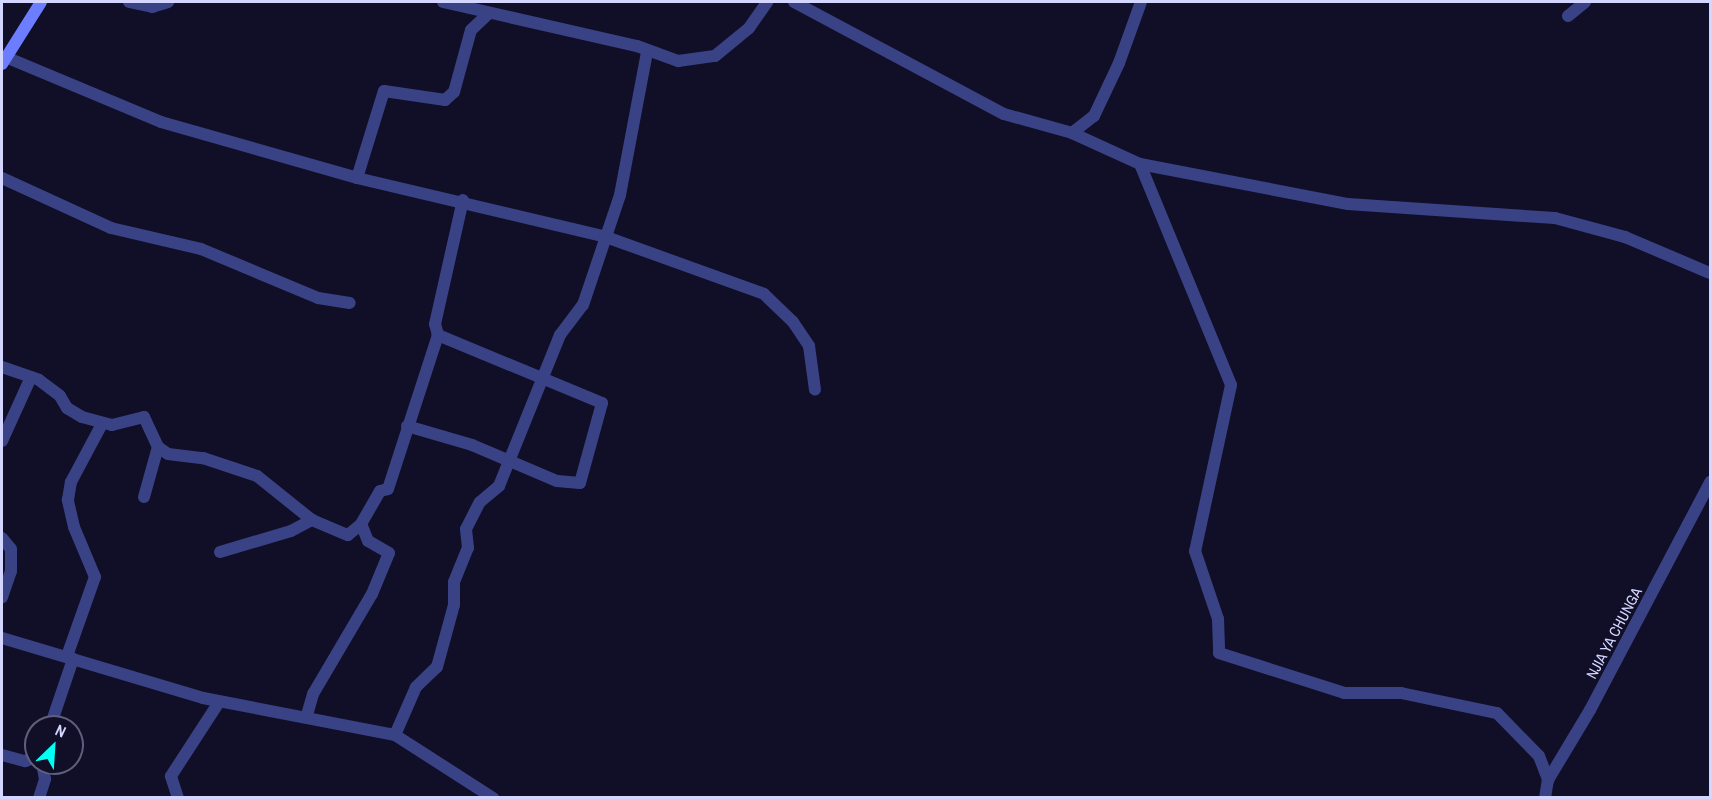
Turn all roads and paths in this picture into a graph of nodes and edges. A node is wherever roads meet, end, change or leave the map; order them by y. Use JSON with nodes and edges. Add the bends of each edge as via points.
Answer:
{"nodes":[{"id":1,"x":41,"y":2,"type":"edge"},
{"id":2,"x":129,"y":2,"type":"edge"},
{"id":3,"x":168,"y":2,"type":"edge"},
{"id":4,"x":443,"y":2,"type":"edge"},
{"id":5,"x":767,"y":2,"type":"edge"},
{"id":6,"x":794,"y":2,"type":"edge"},
{"id":7,"x":1141,"y":2,"type":"edge"},
{"id":8,"x":1585,"y":2,"type":"edge"},
{"id":9,"x":489,"y":13,"type":"junction"},
{"id":10,"x":1568,"y":16,"type":"dead end"},
{"id":11,"x":647,"y":52,"type":"junction"},
{"id":12,"x":5,"y":61,"type":"edge"},
{"id":13,"x":1071,"y":133,"type":"junction"},
{"id":14,"x":1140,"y":164,"type":"junction"},
{"id":15,"x":2,"y":178,"type":"edge"},
{"id":16,"x":357,"y":178,"type":"junction"},
{"id":17,"x":463,"y":200,"type":"junction"},
{"id":18,"x":606,"y":237,"type":"junction"},
{"id":19,"x":1710,"y":273,"type":"edge"},
{"id":20,"x":350,"y":303,"type":"dead end"},
{"id":21,"x":438,"y":335,"type":"junction"},
{"id":22,"x":2,"y":367,"type":"edge"},
{"id":23,"x":543,"y":376,"type":"junction"},
{"id":24,"x":31,"y":377,"type":"junction"},
{"id":25,"x":815,"y":390,"type":"dead end"},
{"id":26,"x":102,"y":424,"type":"junction"},
{"id":27,"x":407,"y":426,"type":"junction"},
{"id":28,"x":2,"y":441,"type":"edge"},
{"id":29,"x":158,"y":447,"type":"junction"},
{"id":30,"x":511,"y":460,"type":"junction"},
{"id":31,"x":1710,"y":482,"type":"edge"},
{"id":32,"x":144,"y":497,"type":"dead end"},
{"id":33,"x":312,"y":520,"type":"junction"},
{"id":34,"x":361,"y":524,"type":"junction"},
{"id":35,"x":2,"y":538,"type":"edge"},
{"id":36,"x":220,"y":552,"type":"dead end"},
{"id":37,"x":2,"y":597,"type":"edge"},
{"id":38,"x":2,"y":638,"type":"edge"},
{"id":39,"x":70,"y":657,"type":"junction"},
{"id":40,"x":219,"y":702,"type":"junction"},
{"id":41,"x":53,"y":715,"type":"edge"},
{"id":42,"x":307,"y":715,"type":"junction"},
{"id":43,"x":395,"y":735,"type":"junction"},
{"id":44,"x":2,"y":755,"type":"edge"},
{"id":45,"x":24,"y":761,"type":"edge"},
{"id":46,"x":44,"y":775,"type":"edge"},
{"id":47,"x":1548,"y":780,"type":"junction"},
{"id":48,"x":179,"y":796,"type":"edge"},
{"id":49,"x":39,"y":798,"type":"edge"},
{"id":50,"x":493,"y":798,"type":"edge"},
{"id":51,"x":1545,"y":798,"type":"edge"}],
"edges":[{"from":1,"to":12,"type":"street"},
{"from":2,"to":3,"type":"street","via":[[152,7]]},
{"from":4,"to":9,"type":"street"},
{"from":5,"to":11,"type":"street","via":[[749,28],[707,60],[678,61]]},
{"from":6,"to":13,"type":"street","via":[[1004,114]]},
{"from":7,"to":13,"type":"street","via":[[1094,116]]},
{"from":8,"to":10,"type":"street"},
{"from":9,"to":11,"type":"street"},
{"from":9,"to":16,"type":"street","via":[[471,30],[454,92],[445,100],[384,91]]},
{"from":11,"to":18,"type":"street","via":[[620,195]]},
{"from":12,"to":16,"type":"street","via":[[161,122]]},
{"from":13,"to":14,"type":"street"},
{"from":14,"to":19,"type":"street","via":[[1348,204],[1555,218],[1625,237]]},
{"from":14,"to":47,"type":"street","via":[[1231,385],[1195,551],[1218,619],[1219,653],[1344,693],[1401,693],[1497,713],[1539,756]]},
{"from":15,"to":20,"type":"street","via":[[111,228],[201,249],[318,298]]},
{"from":16,"to":17,"type":"street"},
{"from":17,"to":18,"type":"street"},
{"from":17,"to":21,"type":"street","via":[[435,324]]},
{"from":18,"to":23,"type":"street","via":[[583,304],[560,335]]},
{"from":18,"to":25,"type":"street","via":[[764,294],[793,322],[809,346]]},
{"from":21,"to":23,"type":"street"},
{"from":21,"to":27,"type":"street"},
{"from":22,"to":24,"type":"street"},
{"from":23,"to":30,"type":"street","via":[[518,431]]},
{"from":23,"to":30,"type":"street","via":[[586,400],[602,403],[580,483],[557,481]]},
{"from":24,"to":26,"type":"street","via":[[60,396],[67,408]]},
{"from":24,"to":28,"type":"street"},
{"from":26,"to":29,"type":"street","via":[[144,417]]},
{"from":26,"to":39,"type":"street","via":[[69,491],[74,527],[95,577]]},
{"from":27,"to":30,"type":"street"},
{"from":27,"to":34,"type":"street","via":[[388,489],[380,491]]},
{"from":29,"to":32,"type":"street"},
{"from":29,"to":33,"type":"street","via":[[168,454],[203,458],[257,476]]},
{"from":30,"to":43,"type":"street","via":[[499,486],[480,502],[465,529],[468,548],[454,582],[454,605],[436,667],[416,687]]},
{"from":31,"to":47,"type":"street","name":"NJIA YA CHUNGA","via":[[1590,710]]},
{"from":33,"to":34,"type":"street","via":[[348,535]]},
{"from":33,"to":36,"type":"street","via":[[291,531]]},
{"from":34,"to":42,"type":"street","via":[[368,541],[389,554],[372,594],[312,694]]},
{"from":35,"to":37,"type":"street","via":[[11,549],[11,571]]},
{"from":38,"to":39,"type":"street"},
{"from":39,"to":40,"type":"street"},
{"from":39,"to":41,"type":"street"},
{"from":40,"to":42,"type":"street"},
{"from":40,"to":48,"type":"street","via":[[171,776]]},
{"from":42,"to":43,"type":"street"},
{"from":43,"to":50,"type":"street"},
{"from":44,"to":45,"type":"street"},
{"from":46,"to":49,"type":"street"},
{"from":47,"to":51,"type":"street","name":"NJIA YA CHUNGA"}]}
